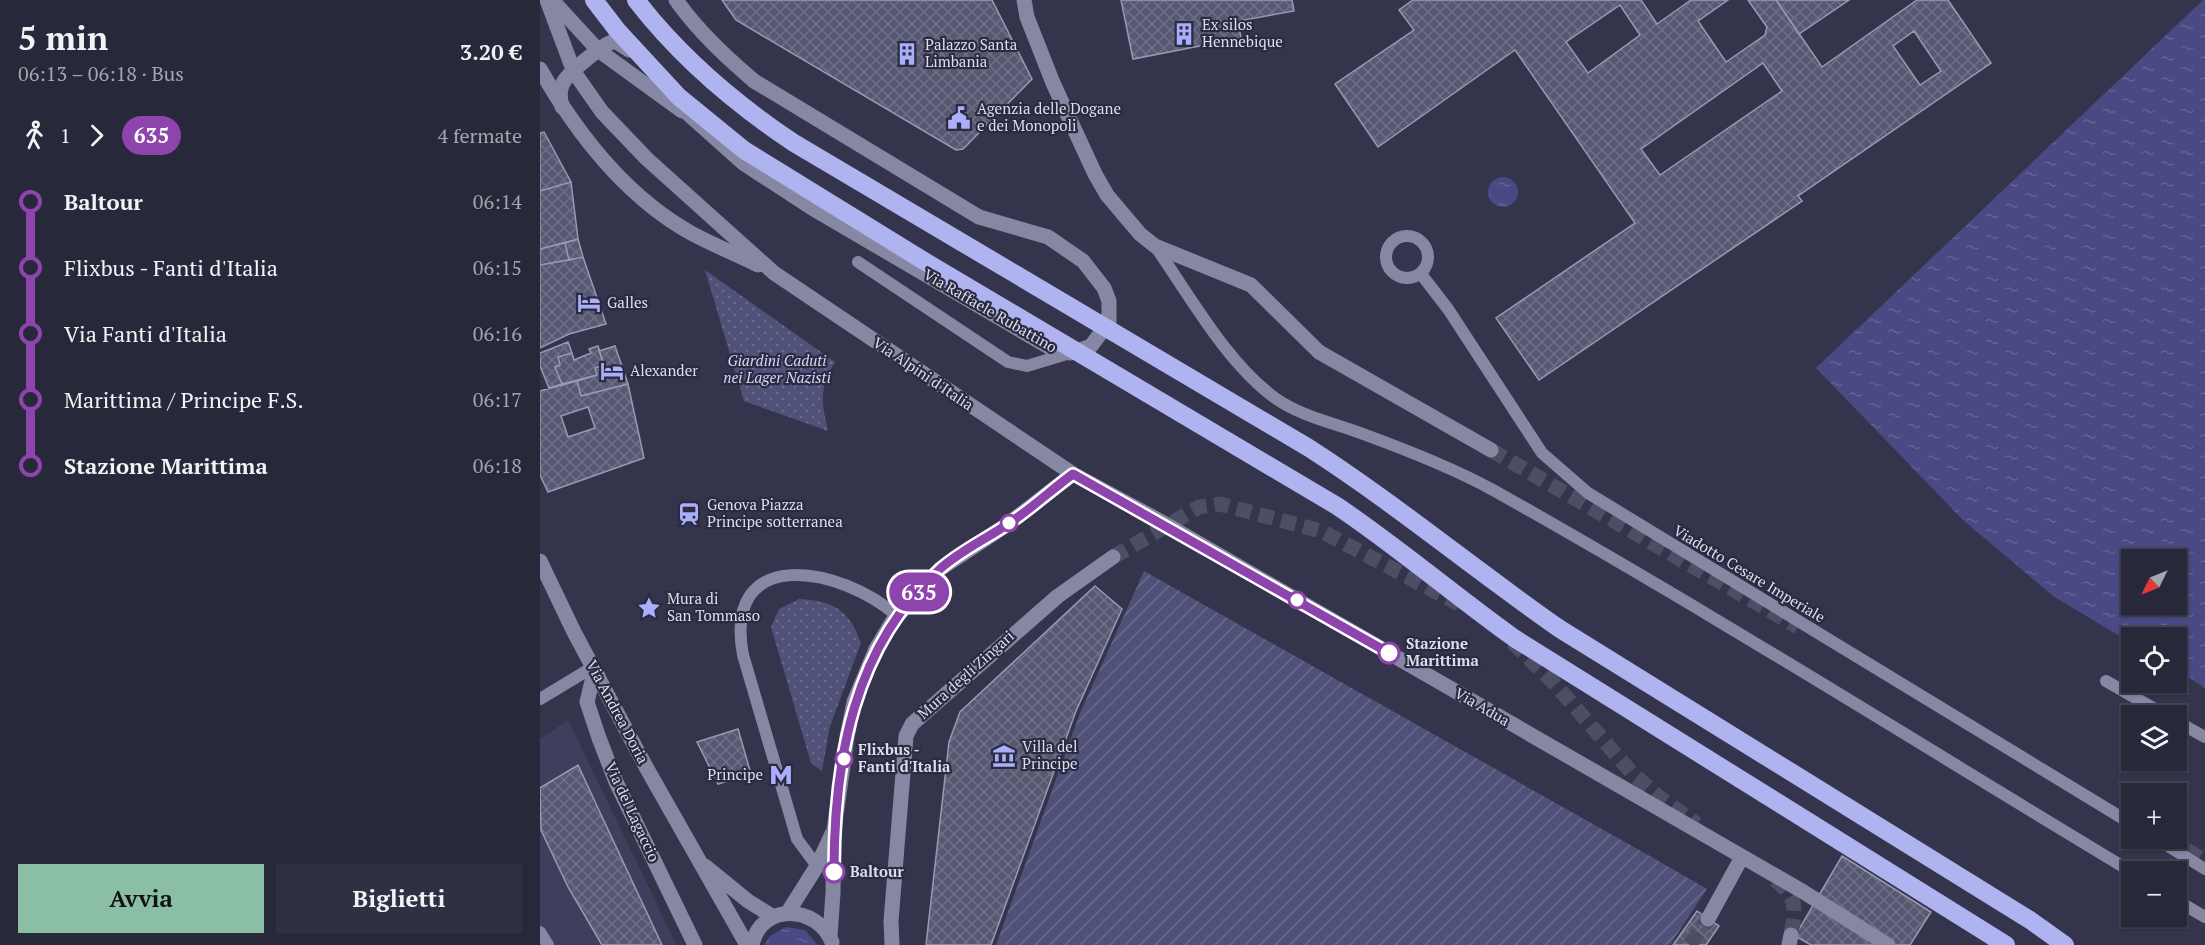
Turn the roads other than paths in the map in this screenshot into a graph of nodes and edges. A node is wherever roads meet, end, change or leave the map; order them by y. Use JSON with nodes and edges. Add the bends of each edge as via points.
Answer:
{"nodes":[{"id":1,"x":547,"y":0,"type":"edge"},
{"id":2,"x":552,"y":0,"type":"edge"},
{"id":3,"x":594,"y":0,"type":"edge"},
{"id":4,"x":636,"y":0,"type":"edge"},
{"id":5,"x":676,"y":0,"type":"edge"},
{"id":6,"x":1024,"y":0,"type":"edge"},
{"id":7,"x":598,"y":50,"type":"junction"},
{"id":8,"x":540,"y":69,"type":"edge"},
{"id":9,"x":574,"y":72,"type":"junction"},
{"id":10,"x":562,"y":107,"type":"junction"},
{"id":11,"x":1155,"y":246,"type":"junction"},
{"id":12,"x":858,"y":262,"type":"dead end"},
{"id":13,"x":774,"y":273,"type":"junction"},
{"id":14,"x":1421,"y":274,"type":"junction"},
{"id":15,"x":1071,"y":353,"type":"junction"},
{"id":16,"x":1491,"y":450,"type":"tunnel mouth"},
{"id":17,"x":1073,"y":474,"type":"junction"},
{"id":18,"x":1113,"y":557,"type":"tunnel mouth"},
{"id":19,"x":540,"y":561,"type":"edge"},
{"id":20,"x":897,"y":616,"type":"junction"},
{"id":21,"x":596,"y":672,"type":"junction"},
{"id":22,"x":2106,"y":681,"type":"dead end"},
{"id":23,"x":540,"y":699,"type":"edge"},
{"id":24,"x":2148,"y":705,"type":"edge"},
{"id":25,"x":2187,"y":727,"type":"edge"},
{"id":26,"x":2205,"y":737,"type":"edge"},
{"id":27,"x":2121,"y":817,"type":"edge"},
{"id":28,"x":834,"y":830,"type":"junction"},
{"id":29,"x":2173,"y":849,"type":"edge"},
{"id":30,"x":1742,"y":857,"type":"junction"},
{"id":31,"x":698,"y":860,"type":"junction"},
{"id":32,"x":2121,"y":865,"type":"edge"},
{"id":33,"x":817,"y":866,"type":"junction"},
{"id":34,"x":2205,"y":869,"type":"edge"},
{"id":35,"x":2187,"y":906,"type":"edge"},
{"id":36,"x":788,"y":912,"type":"junction"},
{"id":37,"x":772,"y":916,"type":"junction"},
{"id":38,"x":2205,"y":917,"type":"edge"},
{"id":39,"x":1708,"y":919,"type":"tunnel mouth"},
{"id":40,"x":540,"y":932,"type":"edge"},
{"id":41,"x":831,"y":941,"type":"edge"},
{"id":42,"x":548,"y":945,"type":"edge"},
{"id":43,"x":696,"y":945,"type":"edge"},
{"id":44,"x":747,"y":945,"type":"edge"},
{"id":45,"x":752,"y":945,"type":"edge"},
{"id":46,"x":892,"y":945,"type":"edge"},
{"id":47,"x":1888,"y":945,"type":"edge"},
{"id":48,"x":2006,"y":945,"type":"edge"},
{"id":49,"x":2065,"y":945,"type":"edge"}],
"edges":[{"from":1,"to":9,"type":"street","name":"Via Alpini d'Italia"},
{"from":2,"to":7,"type":"street","name":"Via Raffaele Rubattino"},
{"from":3,"to":48,"type":"highway","via":[[679,97],[744,150],[1337,506],[1385,538],[1522,644]]},
{"from":4,"to":49,"type":"highway","via":[[703,73],[785,137],[1309,448],[1374,490],[1486,578],[1560,629]]},
{"from":5,"to":15,"type":"street","name":"Via Raffaele Rubattino","via":[[722,54],[754,81],[979,217],[1048,237],[1083,261],[1104,288],[1110,314],[1098,340]]},
{"from":6,"to":11,"type":"street","via":[[1053,83],[1095,174],[1124,218]]},
{"from":7,"to":9,"type":"street"},
{"from":7,"to":15,"type":"street","name":"Via Raffaele Rubattino","via":[[687,115],[743,163],[812,208],[1054,350]]},
{"from":8,"to":10,"type":"street","name":"Via Alpini d'Italia"},
{"from":9,"to":10,"type":"street","via":[[563,82]]},
{"from":9,"to":13,"type":"street","name":"Via Alpini d'Italia","via":[[602,112],[647,159]]},
{"from":10,"to":13,"type":"street","name":"Via Alpini d'Italia","via":[[608,166],[654,207],[690,232]]},
{"from":11,"to":16,"type":"street","via":[[1251,285],[1327,357]]},
{"from":11,"to":32,"type":"lane","via":[[1245,372],[1277,400],[1308,415],[1414,452],[1489,488],[1634,570]]},
{"from":12,"to":15,"type":"lane","via":[[1008,362],[1027,366]]},
{"from":13,"to":17,"type":"street","name":"Via Alpini d'Italia"},
{"from":14,"to":14,"type":"lane","via":[[1409,279],[1383,269],[1389,246],[1408,235],[1422,241],[1429,254]]},
{"from":14,"to":27,"type":"lane","name":"Viadotto Cesare Imperiale","via":[[1542,453],[1572,481]]},
{"from":17,"to":20,"type":"street","via":[[940,569]]},
{"from":17,"to":30,"type":"street","name":"Via Adua"},
{"from":18,"to":46,"type":"street","name":"Mura degli Zingari","via":[[1058,596],[912,724],[906,736]]},
{"from":19,"to":21,"type":"street","name":"Via Andrea Doria"},
{"from":20,"to":28,"type":"street","via":[[876,649],[854,702]]},
{"from":20,"to":33,"type":"lane","via":[[881,601],[857,589],[810,574],[771,579],[742,609],[739,630],[743,655],[797,839]]},
{"from":21,"to":23,"type":"lane"},
{"from":21,"to":31,"type":"street","name":"Via Andrea Doria"},
{"from":21,"to":43,"type":"street","name":"Via del Lagaccio","via":[[587,702],[598,738]]},
{"from":22,"to":24,"type":"lane"},
{"from":25,"to":26,"type":"lane"},
{"from":28,"to":33,"type":"street"},
{"from":28,"to":41,"type":"street"},
{"from":29,"to":34,"type":"lane"},
{"from":30,"to":39,"type":"street"},
{"from":30,"to":47,"type":"street","name":"Via Adua"},
{"from":31,"to":37,"type":"street","name":"Via Andrea Doria"},
{"from":31,"to":44,"type":"street","name":"Via Andrea Doria"},
{"from":33,"to":36,"type":"street"},
{"from":35,"to":38,"type":"lane"},
{"from":36,"to":37,"type":"street"},
{"from":36,"to":41,"type":"street","via":[[809,918]]},
{"from":37,"to":45,"type":"street","via":[[760,926]]},
{"from":40,"to":42,"type":"lane"}]}
